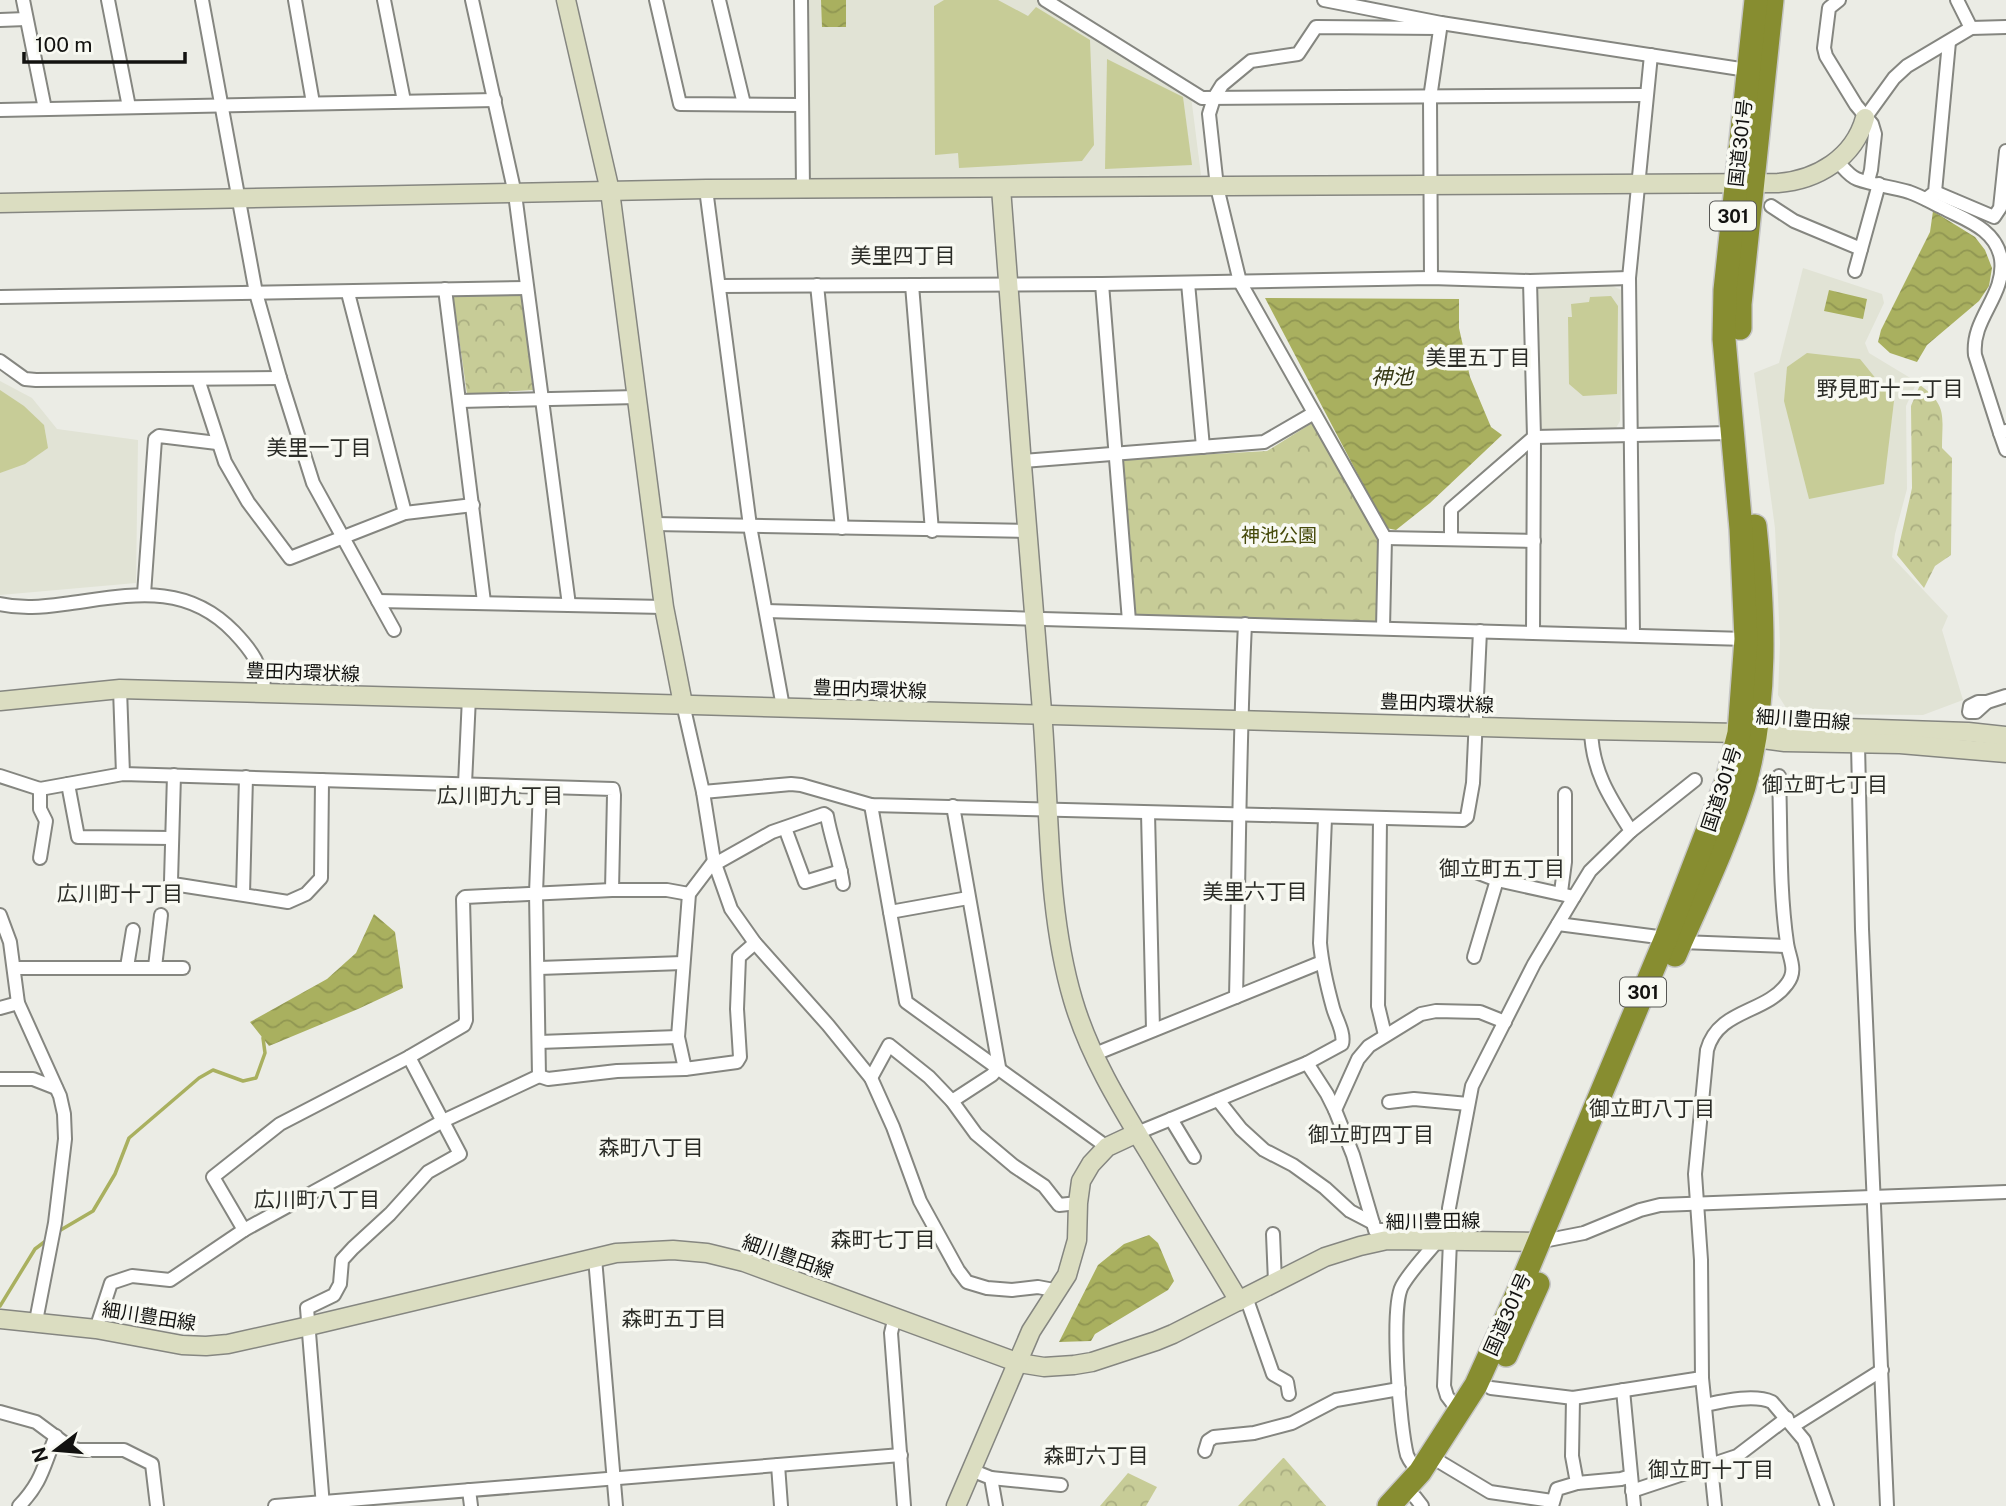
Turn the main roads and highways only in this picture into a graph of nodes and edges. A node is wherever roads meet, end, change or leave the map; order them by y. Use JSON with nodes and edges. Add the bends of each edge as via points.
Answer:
{"nodes":[{"id":1,"x":1756,"y":0,"type":"edge"},
{"id":2,"x":1772,"y":0,"type":"edge"},
{"id":3,"x":1744,"y":184,"type":"junction"},
{"id":4,"x":1750,"y":734,"type":"junction"},
{"id":5,"x":1547,"y":1240,"type":"junction"},
{"id":6,"x":1430,"y":1467,"type":"junction"},
{"id":7,"x":1415,"y":1503,"type":"edge"},
{"id":8,"x":1389,"y":1506,"type":"edge"}],
"edges":[{"from":1,"to":3,"type":"highway","name":"国道301号","number":"301","via":[[1747,71]]},
{"from":2,"to":3,"type":"highway","name":"国道301号","number":"301"},
{"from":3,"to":4,"type":"highway","name":"国道301号","number":"301","via":[[1739,358],[1762,588],[1761,687]]},
{"from":3,"to":4,"type":"highway","name":"国道301号","number":"301","via":[[1725,290],[1724,339],[1741,528]]},
{"from":4,"to":5,"type":"highway","name":"国道301号","number":"301","via":[[1744,786],[1723,847],[1673,940]]},
{"from":5,"to":6,"type":"highway","name":"国道301号","number":"301"},
{"from":5,"to":6,"type":"highway","name":"国道301号","number":"301","via":[[1526,1314],[1491,1388]]},
{"from":6,"to":7,"type":"highway","name":"国道301号","number":"301"},
{"from":6,"to":8,"type":"highway","name":"国道301号","number":"301"}]}
